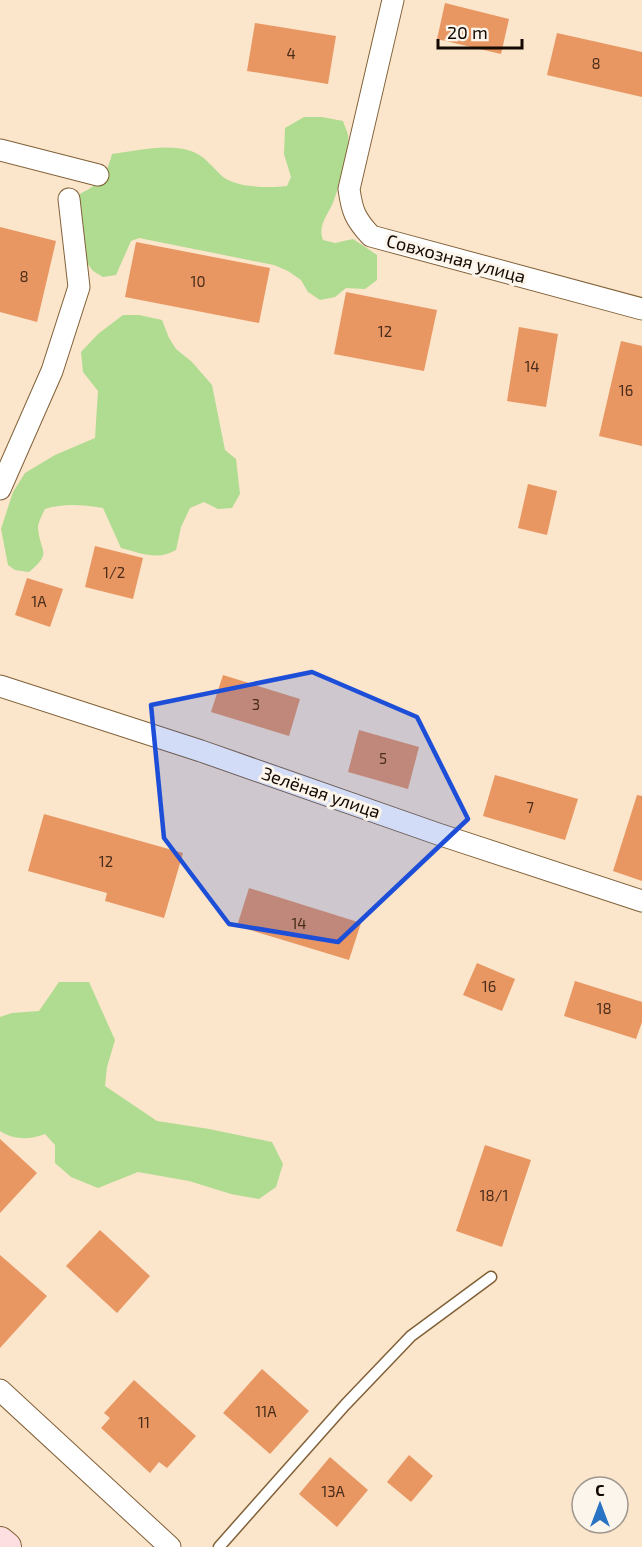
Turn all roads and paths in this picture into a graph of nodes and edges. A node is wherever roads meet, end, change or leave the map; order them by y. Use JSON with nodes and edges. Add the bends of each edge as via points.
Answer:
{"nodes":[{"id":1,"x":393,"y":0,"type":"edge"},
{"id":2,"x":0,"y":150,"type":"edge"},
{"id":3,"x":98,"y":175,"type":"dead end"},
{"id":4,"x":69,"y":200,"type":"dead end"},
{"id":5,"x":642,"y":309,"type":"edge"},
{"id":6,"x":0,"y":489,"type":"edge"},
{"id":7,"x":0,"y":686,"type":"edge"},
{"id":8,"x":642,"y":902,"type":"edge"},
{"id":9,"x":492,"y":1277,"type":"dead end"},
{"id":10,"x":0,"y":1390,"type":"edge"},
{"id":11,"x":0,"y":1542,"type":"edge"},
{"id":12,"x":6,"y":1547,"type":"edge"},
{"id":13,"x":170,"y":1547,"type":"edge"},
{"id":14,"x":219,"y":1547,"type":"edge"}],
"edges":[{"from":1,"to":5,"type":"street","name":"Совхозная улица","via":[[349,189],[352,213],[359,223],[371,236]]},
{"from":2,"to":3,"type":"street"},
{"from":4,"to":6,"type":"street","via":[[79,287],[51,371]]},
{"from":7,"to":8,"type":"street","name":"Зелёная улица"},
{"from":9,"to":14,"type":"lane","via":[[411,1336]]},
{"from":10,"to":13,"type":"street"},
{"from":11,"to":12,"type":"street"}]}
